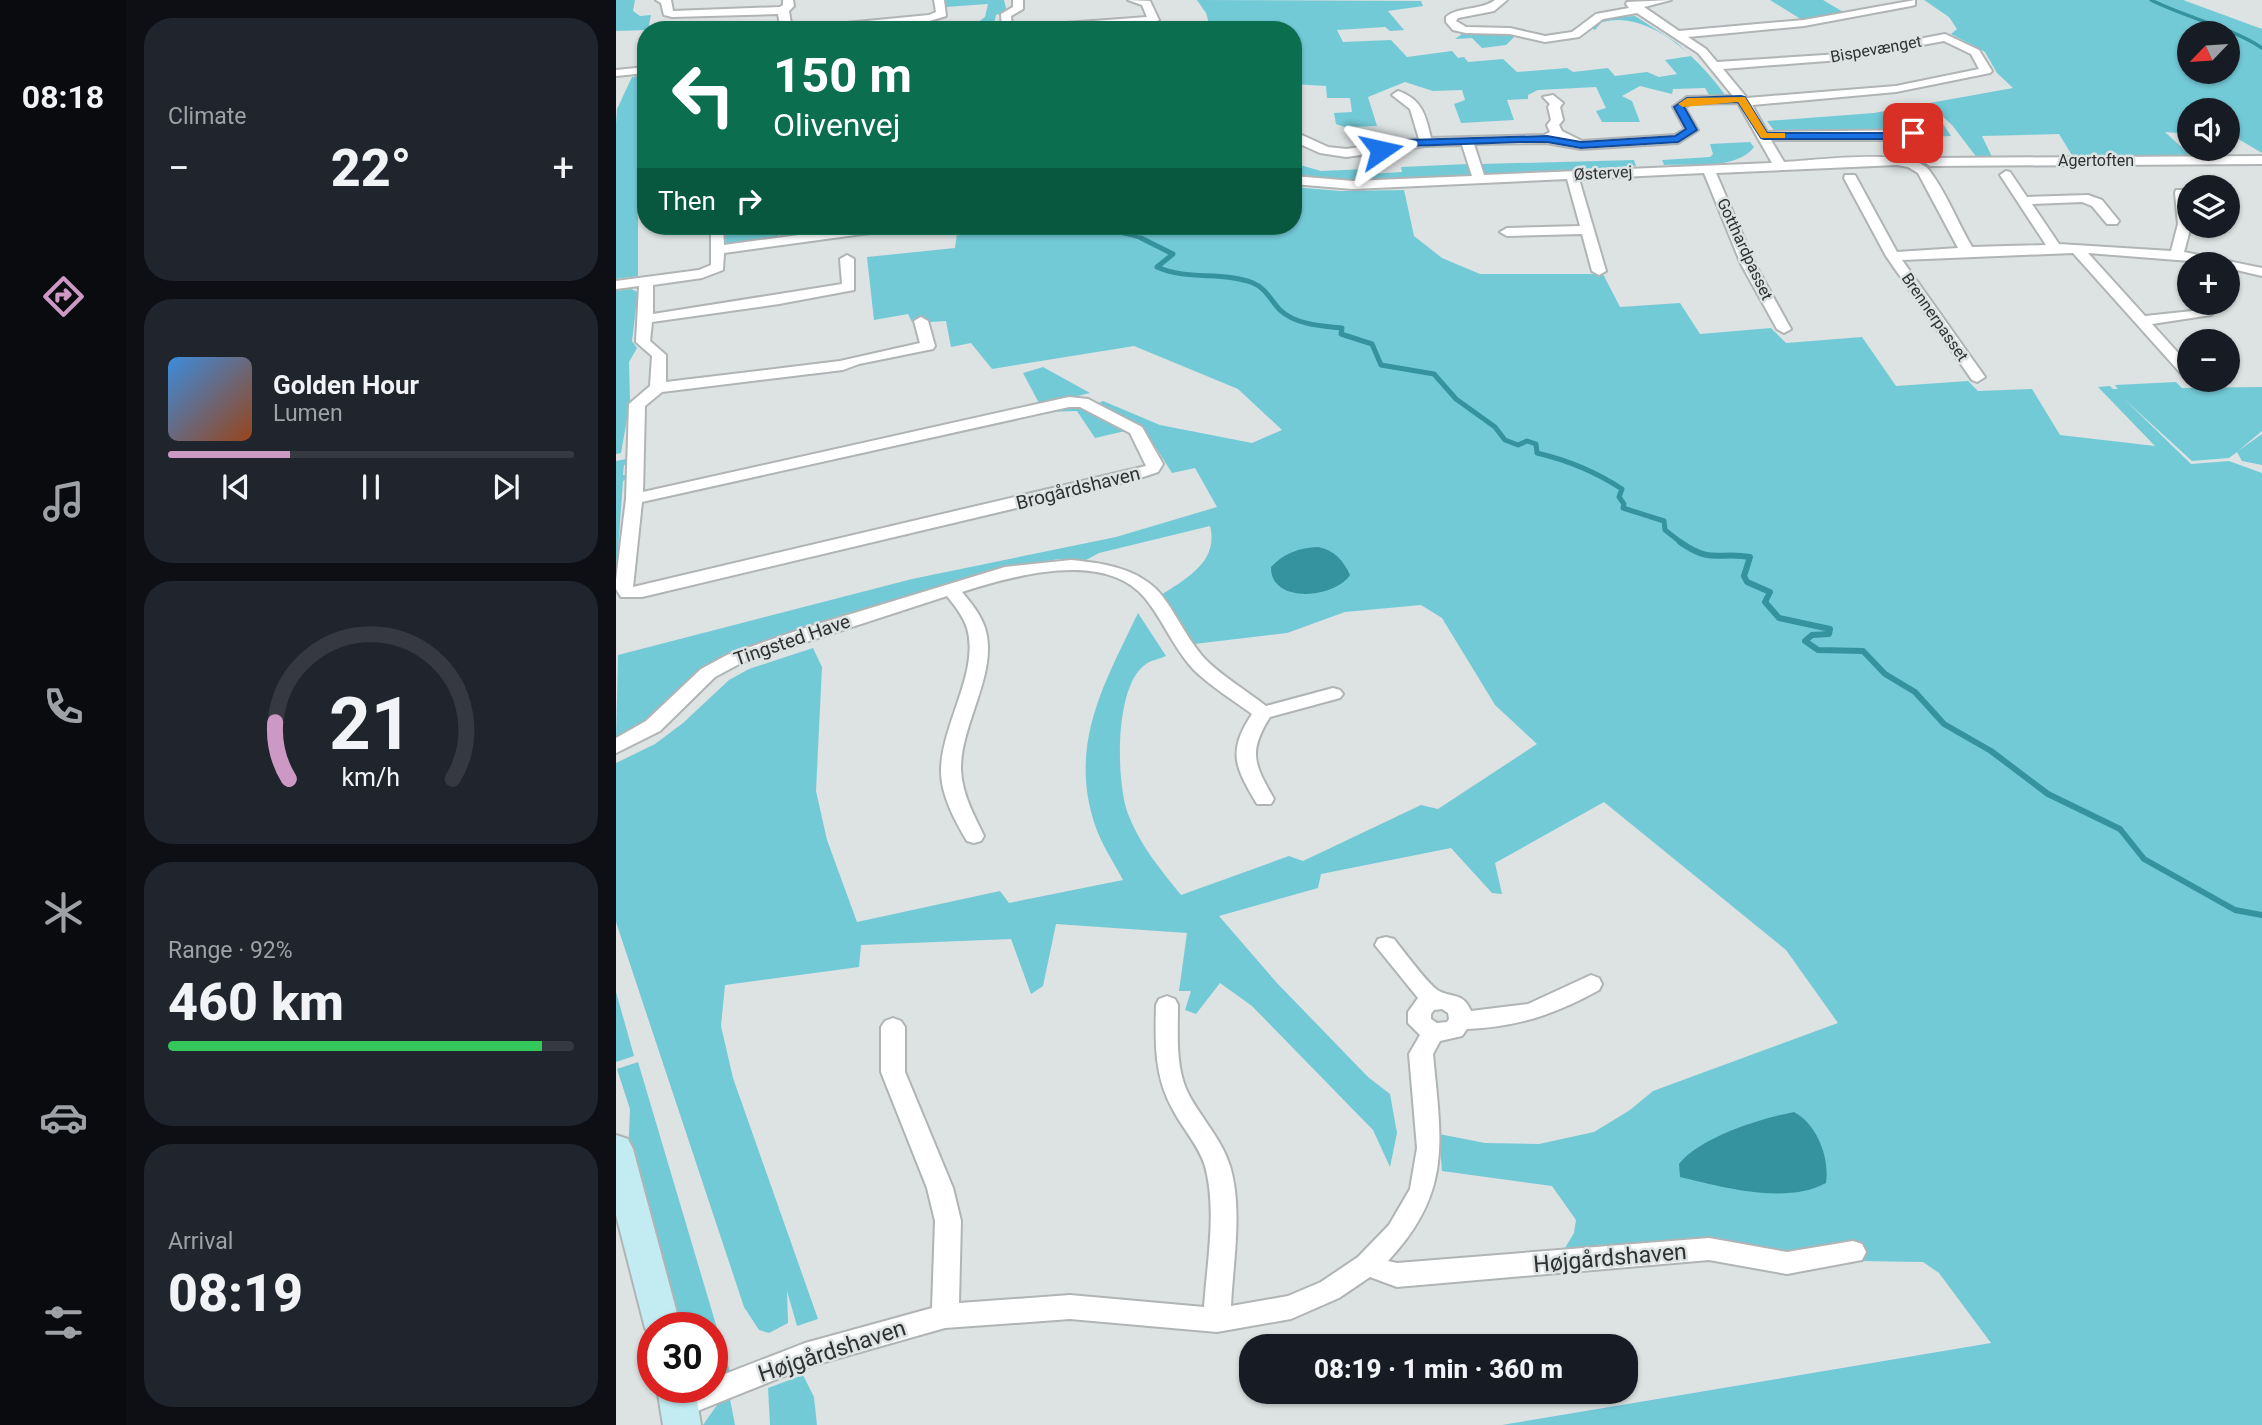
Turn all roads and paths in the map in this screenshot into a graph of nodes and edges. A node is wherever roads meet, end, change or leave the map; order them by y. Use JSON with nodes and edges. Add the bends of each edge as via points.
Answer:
{"nodes":[{"id":1,"x":661,"y":0,"type":"edge"},
{"id":2,"x":939,"y":0,"type":"edge"},
{"id":3,"x":1018,"y":0,"type":"edge"},
{"id":4,"x":1133,"y":0,"type":"edge"},
{"id":5,"x":1502,"y":0,"type":"edge"},
{"id":6,"x":1666,"y":0,"type":"edge"},
{"id":7,"x":1910,"y":0,"type":"edge"},
{"id":8,"x":786,"y":5,"type":"edge"},
{"id":9,"x":1633,"y":5,"type":"edge"},
{"id":10,"x":899,"y":21,"type":"edge"},
{"id":11,"x":1007,"y":21,"type":"edge"},
{"id":12,"x":1154,"y":21,"type":"edge"},
{"id":13,"x":1680,"y":34,"type":"junction"},
{"id":14,"x":1716,"y":66,"type":"junction"},
{"id":15,"x":637,"y":71,"type":"edge"},
{"id":16,"x":616,"y":73,"type":"edge"},
{"id":17,"x":1398,"y":95,"type":"dead end"},
{"id":18,"x":1549,"y":97,"type":"dead end"},
{"id":19,"x":1743,"y":101,"type":"junction"},
{"id":20,"x":1913,"y":133,"type":"dead end"},
{"id":21,"x":1552,"y":136,"type":"junction"},
{"id":22,"x":1764,"y":136,"type":"junction"},
{"id":23,"x":1302,"y":140,"type":"edge"},
{"id":24,"x":1467,"y":141,"type":"junction"},
{"id":25,"x":1426,"y":142,"type":"junction"},
{"id":26,"x":2262,"y":160,"type":"edge"},
{"id":27,"x":1930,"y":162,"type":"dead end"},
{"id":28,"x":1780,"y":166,"type":"junction"},
{"id":29,"x":1708,"y":168,"type":"junction"},
{"id":30,"x":1572,"y":175,"type":"junction"},
{"id":31,"x":2006,"y":175,"type":"dead end"},
{"id":32,"x":1850,"y":178,"type":"dead end"},
{"id":33,"x":1479,"y":179,"type":"junction"},
{"id":34,"x":1302,"y":181,"type":"edge"},
{"id":35,"x":2023,"y":201,"type":"junction"},
{"id":36,"x":2112,"y":221,"type":"dead end"},
{"id":37,"x":1588,"y":230,"type":"junction"},
{"id":38,"x":1507,"y":232,"type":"dead end"},
{"id":39,"x":717,"y":235,"type":"edge"},
{"id":40,"x":827,"y":235,"type":"edge"},
{"id":41,"x":2185,"y":238,"type":"edge"},
{"id":42,"x":2077,"y":249,"type":"junction"},
{"id":43,"x":718,"y":250,"type":"junction"},
{"id":44,"x":2056,"y":250,"type":"junction"},
{"id":45,"x":1967,"y":251,"type":"junction"},
{"id":46,"x":2176,"y":255,"type":"joint"},
{"id":47,"x":1893,"y":256,"type":"junction"},
{"id":48,"x":847,"y":258,"type":"dead end"},
{"id":49,"x":2240,"y":267,"type":"edge"},
{"id":50,"x":1599,"y":271,"type":"dead end"},
{"id":51,"x":2262,"y":272,"type":"edge"},
{"id":52,"x":645,"y":281,"type":"junction"},
{"id":53,"x":616,"y":285,"type":"edge"},
{"id":54,"x":2190,"y":315,"type":"edge"},
{"id":55,"x":645,"y":319,"type":"junction"},
{"id":56,"x":922,"y":321,"type":"dead end"},
{"id":57,"x":2144,"y":321,"type":"junction"},
{"id":58,"x":1784,"y":329,"type":"dead end"},
{"id":59,"x":2177,"y":360,"type":"edge"},
{"id":60,"x":1977,"y":377,"type":"dead end"},
{"id":61,"x":658,"y":388,"type":"junction"},
{"id":62,"x":634,"y":499,"type":"junction"},
{"id":63,"x":952,"y":590,"type":"junction"},
{"id":64,"x":1333,"y":694,"type":"dead end"},
{"id":65,"x":1264,"y":713,"type":"junction"},
{"id":66,"x":616,"y":746,"type":"edge"},
{"id":67,"x":1264,"y":799,"type":"dead end"},
{"id":68,"x":974,"y":836,"type":"dead end"},
{"id":69,"x":1386,"y":945,"type":"dead end"},
{"id":70,"x":1591,"y":984,"type":"dead end"},
{"id":71,"x":1434,"y":1000,"type":"junction"},
{"id":72,"x":1167,"y":1006,"type":"dead end"},
{"id":73,"x":1461,"y":1020,"type":"junction"},
{"id":74,"x":892,"y":1027,"type":"dead end"},
{"id":75,"x":1433,"y":1033,"type":"junction"},
{"id":76,"x":616,"y":1149,"type":"edge"},
{"id":77,"x":1853,"y":1252,"type":"dead end"},
{"id":78,"x":1367,"y":1265,"type":"junction"},
{"id":79,"x":659,"y":1312,"type":"edge"},
{"id":80,"x":946,"y":1316,"type":"junction"},
{"id":81,"x":1217,"y":1320,"type":"junction"},
{"id":82,"x":680,"y":1406,"type":"edge"}],
"edges":[{"from":1,"to":8,"type":"street","via":[[672,14],[744,14]]},
{"from":2,"to":10,"type":"street","via":[[943,15]]},
{"from":3,"to":11,"type":"street","via":[[1018,9],[1006,14]]},
{"from":4,"to":12,"type":"street","via":[[1146,3]]},
{"from":5,"to":9,"type":"street","via":[[1490,9],[1455,15],[1451,22],[1466,30],[1510,30],[1545,39],[1575,35],[1600,16]]},
{"from":6,"to":9,"type":"street"},
{"from":7,"to":13,"type":"street","name":"Bispevænget","via":[[1912,3],[1804,23]]},
{"from":9,"to":13,"type":"street"},
{"from":13,"to":14,"type":"street"},
{"from":14,"to":19,"type":"street"},
{"from":14,"to":19,"type":"street","name":"Bispevænget","via":[[1840,57],[1945,37],[1975,52],[1986,71],[1896,89]]},
{"from":15,"to":16,"type":"street"},
{"from":17,"to":25,"type":"street","via":[[1416,105]]},
{"from":18,"to":21,"type":"street","via":[[1557,103]]},
{"from":19,"to":21,"type":"street","via":[[1687,101],[1679,107],[1692,130],[1678,139],[1581,145]]},
{"from":19,"to":22,"type":"street"},
{"from":20,"to":22,"type":"street"},
{"from":21,"to":24,"type":"street"},
{"from":22,"to":28,"type":"street"},
{"from":23,"to":25,"type":"street","via":[[1334,152]]},
{"from":24,"to":25,"type":"street"},
{"from":24,"to":33,"type":"street"},
{"from":26,"to":27,"type":"street","name":"Agertoften"},
{"from":28,"to":29,"type":"street","name":"Østervej"},
{"from":28,"to":45,"type":"street","name":"Østervej","via":[[1912,164],[1923,171]]},
{"from":29,"to":30,"type":"street","name":"Østervej"},
{"from":29,"to":58,"type":"street","name":"Gotthardpasset","via":[[1748,264]]},
{"from":30,"to":33,"type":"street","name":"Østervej"},
{"from":30,"to":37,"type":"street"},
{"from":31,"to":35,"type":"street"},
{"from":32,"to":47,"type":"street","name":"Brennerpasset"},
{"from":33,"to":34,"type":"street","name":"Østervej","via":[[1353,185]]},
{"from":35,"to":36,"type":"street","via":[[2083,198],[2097,203]]},
{"from":35,"to":44,"type":"street"},
{"from":37,"to":38,"type":"street"},
{"from":37,"to":50,"type":"street"},
{"from":39,"to":43,"type":"street"},
{"from":40,"to":43,"type":"street"},
{"from":41,"to":46,"type":"street"},
{"from":42,"to":44,"type":"street","name":"Brennerpasset"},
{"from":42,"to":46,"type":"street","name":"Brennerpasset"},
{"from":42,"to":57,"type":"street"},
{"from":43,"to":52,"type":"street","via":[[718,268],[712,271]]},
{"from":44,"to":45,"type":"street","name":"Brennerpasset"},
{"from":45,"to":47,"type":"street","name":"Brennerpasset"},
{"from":47,"to":60,"type":"street","name":"Brennerpasset"},
{"from":48,"to":55,"type":"street","via":[[849,287]]},
{"from":49,"to":51,"type":"street","name":"Brennerpasset"},
{"from":52,"to":53,"type":"street"},
{"from":52,"to":55,"type":"street"},
{"from":54,"to":57,"type":"street"},
{"from":55,"to":61,"type":"street","via":[[643,342],[659,355]]},
{"from":56,"to":61,"type":"street","via":[[928,346],[843,365]]},
{"from":57,"to":59,"type":"street"},
{"from":61,"to":62,"type":"street","name":"Brogårdshaven","via":[[638,404]]},
{"from":62,"to":62,"type":"street","name":"Brogårdshaven","via":[[627,593],[1134,475],[1155,464],[1136,430],[1083,401]]},
{"from":63,"to":65,"type":"street","name":"Tingsted Have","via":[[1044,566],[1100,568],[1130,578],[1151,594],[1201,666]]},
{"from":63,"to":66,"type":"street","name":"Tingsted Have","via":[[734,659],[708,673],[653,726]]},
{"from":63,"to":68,"type":"street","via":[[970,614],[978,635],[979,656],[953,739],[950,772],[956,798]]},
{"from":64,"to":65,"type":"street"},
{"from":65,"to":67,"type":"street","via":[[1245,746],[1246,766]]},
{"from":69,"to":71,"type":"street"},
{"from":70,"to":73,"type":"street","via":[[1523,1017]]},
{"from":71,"to":73,"type":"street","via":[[1455,1004]]},
{"from":71,"to":75,"type":"street","via":[[1422,1007],[1419,1018]]},
{"from":72,"to":81,"type":"street","via":[[1168,1071],[1218,1167]]},
{"from":73,"to":75,"type":"street","via":[[1448,1033]]},
{"from":74,"to":80,"type":"street","via":[[892,1072],[940,1188],[948,1221]]},
{"from":75,"to":78,"type":"street","name":"Højgårdshaven","via":[[1421,1054],[1429,1148],[1422,1191],[1398,1233]]},
{"from":76,"to":79,"type":"main road"},
{"from":77,"to":78,"type":"street","name":"Højgårdshaven","via":[[1787,1263],[1709,1250],[1397,1275]]},
{"from":78,"to":81,"type":"street","name":"Højgårdshaven","via":[[1331,1290],[1291,1307]]},
{"from":80,"to":81,"type":"street","name":"Højgårdshaven","via":[[1070,1307]]},
{"from":80,"to":82,"type":"street","name":"Højgårdshaven","via":[[805,1355]]}]}
